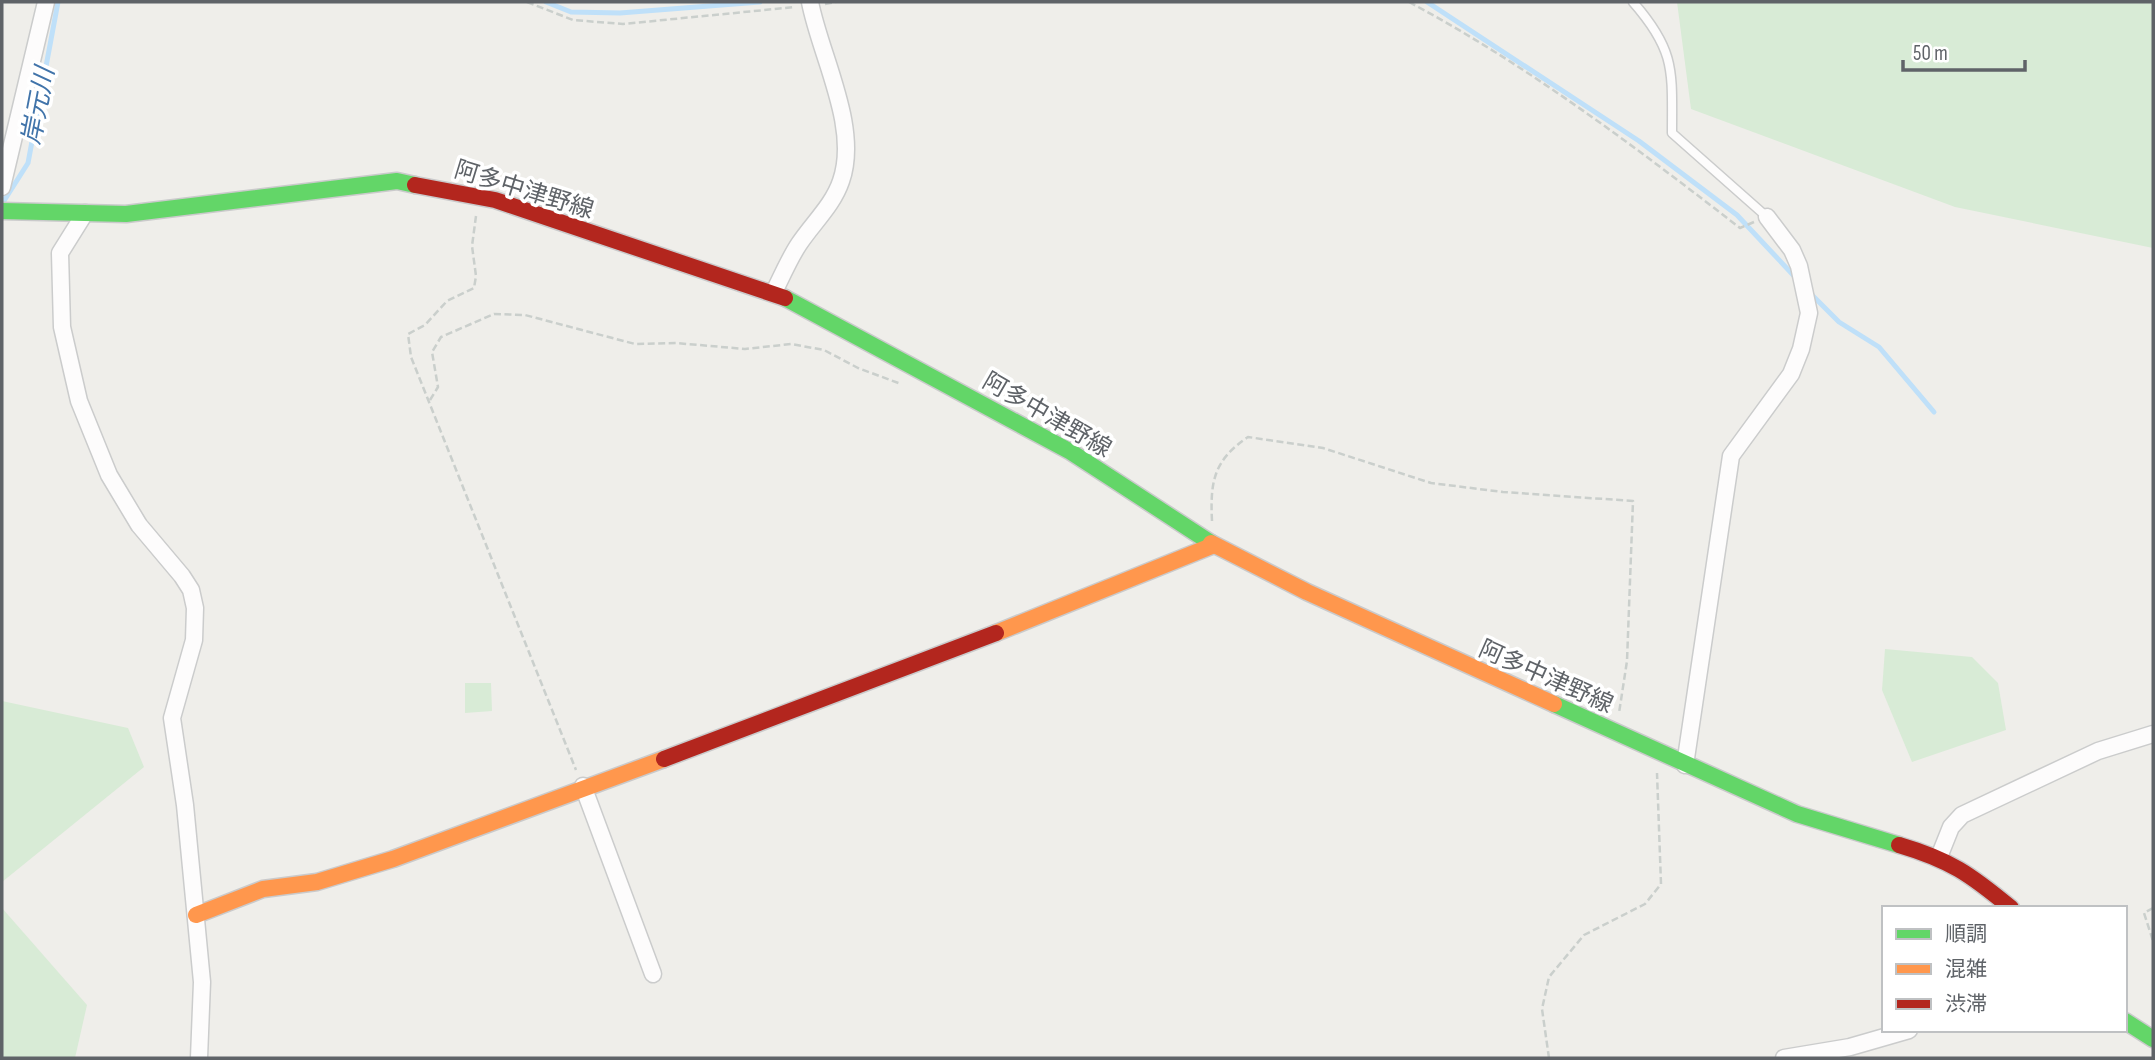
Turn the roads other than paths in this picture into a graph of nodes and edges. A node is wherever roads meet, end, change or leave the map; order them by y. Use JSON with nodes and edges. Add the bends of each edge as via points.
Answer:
{"nodes":[{"id":1,"x":46,"y":2,"type":"edge"},
{"id":2,"x":1633,"y":2,"type":"edge"},
{"id":3,"x":810,"y":5,"type":"edge"},
{"id":4,"x":2,"y":187,"type":"edge"},
{"id":5,"x":2,"y":211,"type":"edge"},
{"id":6,"x":85,"y":213,"type":"junction"},
{"id":7,"x":1767,"y":217,"type":"joint"},
{"id":8,"x":774,"y":292,"type":"junction"},
{"id":9,"x":1214,"y":545,"type":"junction"},
{"id":10,"x":2153,"y":734,"type":"edge"},
{"id":11,"x":1685,"y":765,"type":"junction"},
{"id":12,"x":583,"y":786,"type":"junction"},
{"id":13,"x":1939,"y":857,"type":"junction"},
{"id":14,"x":2009,"y":906,"type":"edge"},
{"id":15,"x":196,"y":915,"type":"junction"},
{"id":16,"x":653,"y":974,"type":"dead end"},
{"id":17,"x":2127,"y":1022,"type":"edge"},
{"id":18,"x":1902,"y":1032,"type":"edge"},
{"id":19,"x":2153,"y":1039,"type":"edge"},
{"id":20,"x":199,"y":1058,"type":"edge"},
{"id":21,"x":1784,"y":1058,"type":"edge"}],
"edges":[{"from":1,"to":4,"type":"street"},
{"from":2,"to":7,"type":"lane","via":[[1653,24],[1667,50],[1674,94],[1672,133]]},
{"from":3,"to":8,"type":"street","via":[[845,136],[845,168],[833,198],[798,246]]},
{"from":5,"to":6,"type":"street","name":"阿多中津野線"},
{"from":6,"to":8,"type":"street","name":"阿多中津野線","via":[[126,214],[397,181],[479,196]]},
{"from":6,"to":15,"type":"street","via":[[60,253],[62,327],[79,401],[109,475],[139,525],[182,576],[195,608],[194,640],[172,718]]},
{"from":7,"to":11,"type":"street","via":[[1792,250],[1809,313],[1806,333],[1784,387],[1731,456]]},
{"from":8,"to":9,"type":"street","name":"阿多中津野線","via":[[1070,452]]},
{"from":9,"to":11,"type":"street","name":"阿多中津野線","via":[[1342,609]]},
{"from":9,"to":12,"type":"street","via":[[1038,617]]},
{"from":10,"to":13,"type":"street","via":[[2098,751],[1962,815],[1951,827]]},
{"from":11,"to":13,"type":"street","name":"阿多中津野線","via":[[1797,814]]},
{"from":12,"to":15,"type":"street","via":[[393,859],[317,882],[262,889]]},
{"from":12,"to":16,"type":"street"},
{"from":13,"to":14,"type":"street","name":"阿多中津野線","via":[[1966,871]]},
{"from":15,"to":20,"type":"street","via":[[202,982]]},
{"from":17,"to":19,"type":"street"},
{"from":18,"to":21,"type":"street"}]}
